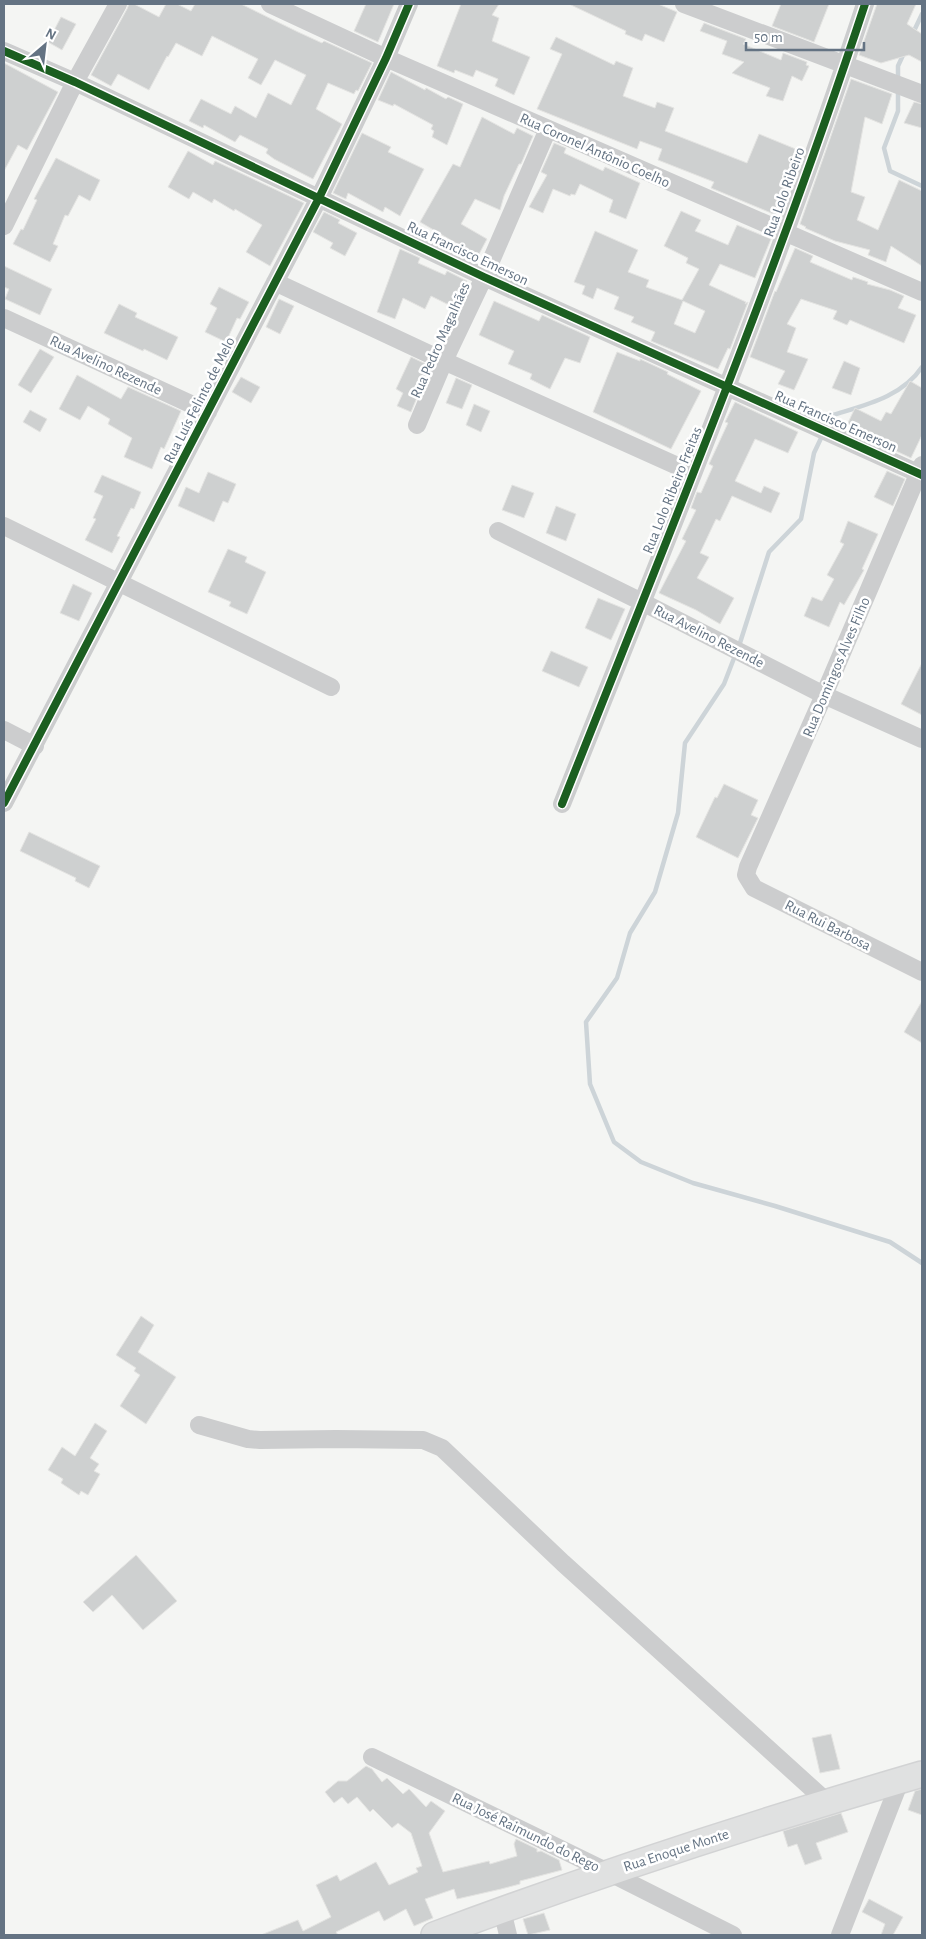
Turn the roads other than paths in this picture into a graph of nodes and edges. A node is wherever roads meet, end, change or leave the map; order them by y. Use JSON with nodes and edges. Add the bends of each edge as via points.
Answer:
{"nodes":[{"id":1,"x":118,"y":4,"type":"edge"},
{"id":2,"x":270,"y":4,"type":"edge"},
{"id":3,"x":408,"y":4,"type":"edge"},
{"id":4,"x":684,"y":4,"type":"edge"},
{"id":5,"x":865,"y":4,"type":"edge"},
{"id":6,"x":4,"y":51,"type":"edge"},
{"id":7,"x":386,"y":58,"type":"junction"},
{"id":8,"x":845,"y":64,"type":"junction"},
{"id":9,"x":75,"y":82,"type":"junction"},
{"id":10,"x":922,"y":94,"type":"edge"},
{"id":11,"x":548,"y":129,"type":"junction"},
{"id":12,"x":319,"y":198,"type":"junction"},
{"id":13,"x":4,"y":226,"type":"edge"},
{"id":14,"x":784,"y":232,"type":"junction"},
{"id":15,"x":484,"y":277,"type":"junction"},
{"id":16,"x":275,"y":282,"type":"junction"},
{"id":17,"x":922,"y":292,"type":"edge"},
{"id":18,"x":4,"y":318,"type":"edge"},
{"id":19,"x":444,"y":361,"type":"junction"},
{"id":20,"x":727,"y":388,"type":"junction"},
{"id":21,"x":208,"y":412,"type":"junction"},
{"id":22,"x":417,"y":425,"type":"dead end"},
{"id":23,"x":921,"y":471,"type":"edge"},
{"id":24,"x":694,"y":473,"type":"junction"},
{"id":25,"x":4,"y":526,"type":"edge"},
{"id":26,"x":498,"y":531,"type":"dead end"},
{"id":27,"x":118,"y":583,"type":"junction"},
{"id":28,"x":642,"y":602,"type":"junction"},
{"id":29,"x":331,"y":687,"type":"dead end"},
{"id":30,"x":824,"y":695,"type":"junction"},
{"id":31,"x":4,"y":730,"type":"edge"},
{"id":32,"x":922,"y":738,"type":"edge"},
{"id":33,"x":35,"y":746,"type":"junction"},
{"id":34,"x":4,"y":803,"type":"edge"},
{"id":35,"x":562,"y":804,"type":"dead end"},
{"id":36,"x":748,"y":867,"type":"joint"},
{"id":37,"x":922,"y":972,"type":"edge"},
{"id":38,"x":199,"y":1425,"type":"dead end"},
{"id":39,"x":372,"y":1757,"type":"dead end"},
{"id":40,"x":911,"y":1778,"type":"edge"},
{"id":41,"x":828,"y":1802,"type":"junction"},
{"id":42,"x":608,"y":1872,"type":"junction"},
{"id":43,"x":502,"y":1910,"type":"junction"},
{"id":44,"x":434,"y":1935,"type":"edge"},
{"id":45,"x":508,"y":1935,"type":"edge"},
{"id":46,"x":733,"y":1935,"type":"edge"},
{"id":47,"x":840,"y":1935,"type":"edge"}],
"edges":[{"from":1,"to":9,"type":"street"},
{"from":2,"to":7,"type":"street","name":"Rua Coronel Antônio Coelho"},
{"from":3,"to":7,"type":"street","name":"Rua Luís Felinto de Melo"},
{"from":4,"to":8,"type":"street"},
{"from":5,"to":8,"type":"street","name":"Rua Lolo Ribeiro"},
{"from":6,"to":9,"type":"street","name":"Rua Francisco Emerson"},
{"from":7,"to":11,"type":"street","name":"Rua Coronel Antônio Coelho"},
{"from":7,"to":12,"type":"street","name":"Rua Luís Felinto de Melo"},
{"from":8,"to":10,"type":"street"},
{"from":8,"to":14,"type":"street","name":"Rua Lolo Ribeiro"},
{"from":9,"to":12,"type":"street","name":"Rua Francisco Emerson"},
{"from":9,"to":13,"type":"street"},
{"from":11,"to":14,"type":"street","name":"Rua Coronel Antônio Coelho"},
{"from":11,"to":15,"type":"street","name":"Rua Pedro Magalhães"},
{"from":12,"to":15,"type":"street","name":"Rua Francisco Emerson"},
{"from":12,"to":16,"type":"street","name":"Rua Luís Felinto de Melo"},
{"from":14,"to":17,"type":"street","name":"Rua Coronel Antônio Coelho"},
{"from":14,"to":20,"type":"street","name":"Rua Lolo Ribeiro"},
{"from":15,"to":19,"type":"street","name":"Rua Pedro Magalhães"},
{"from":15,"to":20,"type":"street","name":"Rua Francisco Emerson"},
{"from":16,"to":19,"type":"street"},
{"from":16,"to":21,"type":"street","name":"Rua Luís Felinto de Melo"},
{"from":18,"to":21,"type":"street","name":"Rua Avelino Rezende"},
{"from":19,"to":22,"type":"street","name":"Rua Pedro Magalhães"},
{"from":19,"to":24,"type":"street"},
{"from":20,"to":23,"type":"street","name":"Rua Francisco Emerson"},
{"from":20,"to":24,"type":"street","name":"Rua Lolo Ribeiro Freitas"},
{"from":21,"to":27,"type":"street","name":"Rua Luís Felinto de Melo"},
{"from":23,"to":30,"type":"street","name":"Rua Domingos Alves Filho"},
{"from":24,"to":28,"type":"street","name":"Rua Lolo Ribeiro Freitas"},
{"from":25,"to":27,"type":"street"},
{"from":26,"to":28,"type":"street","name":"Rua Avelino Rezende"},
{"from":27,"to":29,"type":"street"},
{"from":27,"to":33,"type":"street","name":"Rua Luís Felinto de Melo"},
{"from":28,"to":30,"type":"street","name":"Rua Avelino Rezende"},
{"from":28,"to":35,"type":"street","name":"Rua Lolo Ribeiro Freitas"},
{"from":30,"to":32,"type":"street","name":"Rua Avelino Rezende"},
{"from":30,"to":36,"type":"street","name":"Rua Domingos Alves Filho"},
{"from":31,"to":33,"type":"street"},
{"from":33,"to":34,"type":"street","name":"Rua Luís Felinto de Melo"},
{"from":36,"to":37,"type":"street","name":"Rua Rui Barbosa","via":[[748,879],[754,888]]},
{"from":38,"to":41,"type":"street","via":[[248,1439],[423,1440],[442,1448],[563,1563]]},
{"from":39,"to":42,"type":"street","name":"Rua José Raimundo do Rego"},
{"from":40,"to":41,"type":"main road","name":"Rua Enoque Monte"},
{"from":40,"to":47,"type":"street"},
{"from":41,"to":42,"type":"main road","name":"Rua Enoque Monte"},
{"from":42,"to":43,"type":"main road","name":"Rua Enoque Monte"},
{"from":42,"to":46,"type":"street","name":"Rua José Raimundo do Rego"},
{"from":43,"to":44,"type":"main road","name":"Rua Enoque Monte"},
{"from":43,"to":45,"type":"street"}]}
